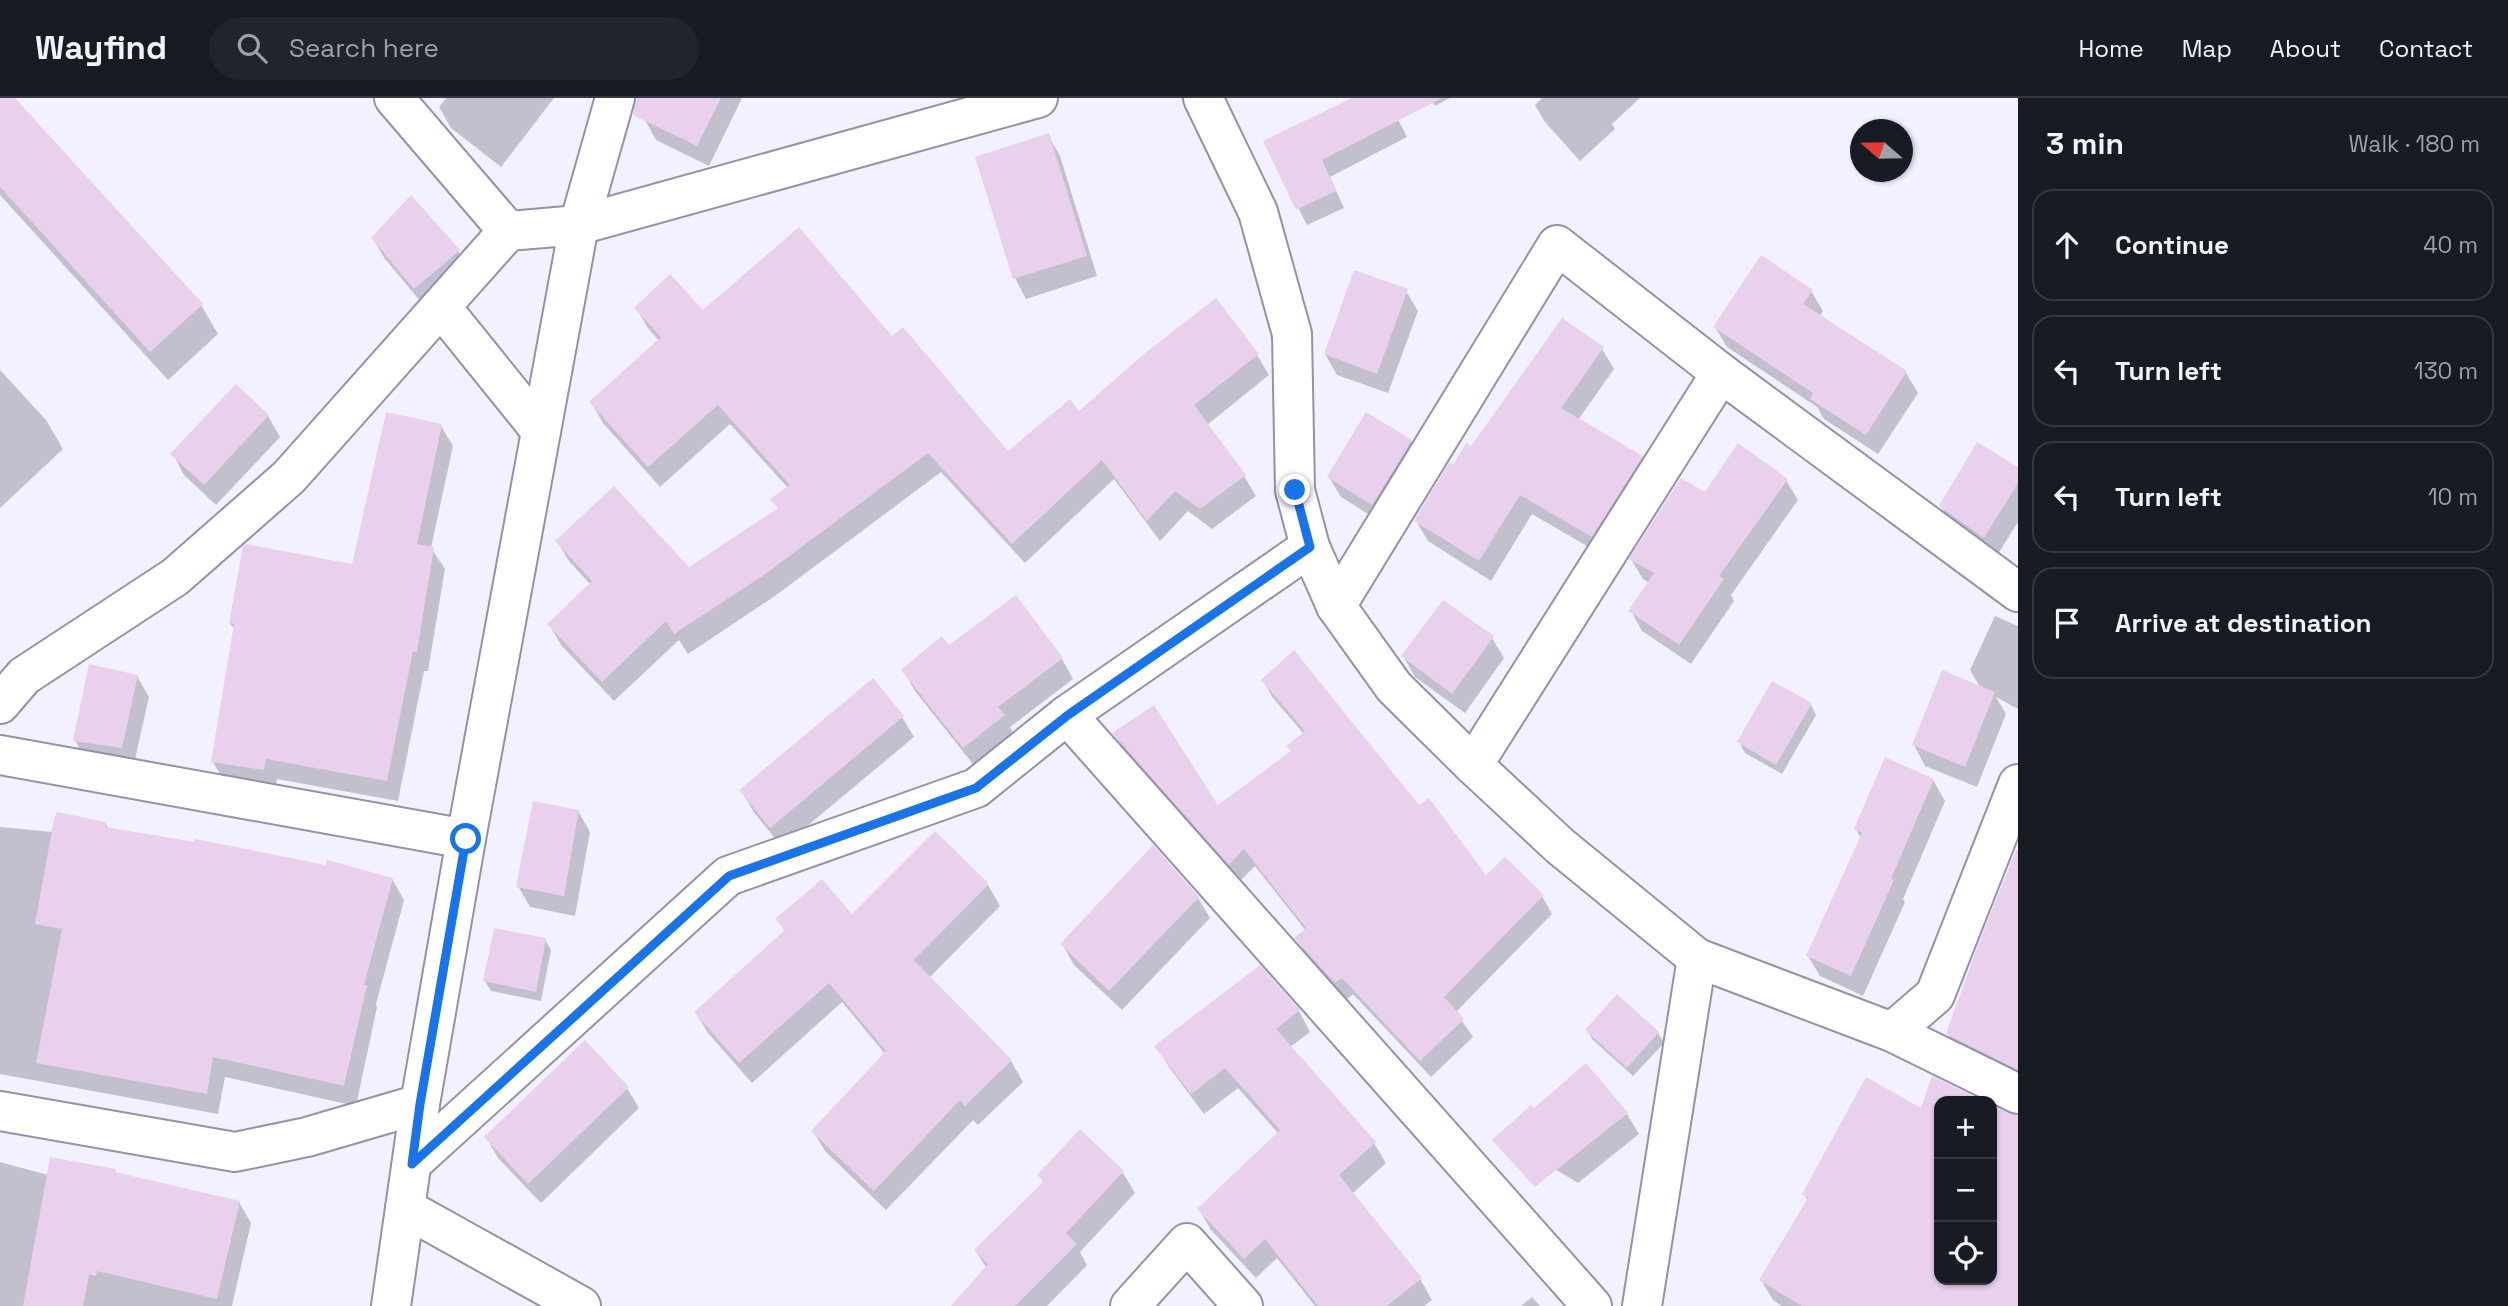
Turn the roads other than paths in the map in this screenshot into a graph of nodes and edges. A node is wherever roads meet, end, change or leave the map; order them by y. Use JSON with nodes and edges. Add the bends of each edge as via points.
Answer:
{"nodes":[{"id":1,"x":394,"y":98,"type":"edge"},
{"id":2,"x":615,"y":98,"type":"edge"},
{"id":3,"x":1038,"y":98,"type":"edge"},
{"id":4,"x":1203,"y":98,"type":"edge"},
{"id":5,"x":579,"y":225,"type":"junction"},
{"id":6,"x":509,"y":231,"type":"junction"},
{"id":7,"x":441,"y":307,"type":"junction"},
{"id":8,"x":1721,"y":373,"type":"junction"},
{"id":9,"x":541,"y":431,"type":"junction"},
{"id":10,"x":1310,"y":547,"type":"junction"},
{"id":11,"x":2018,"y":592,"type":"edge"},
{"id":12,"x":1336,"y":607,"type":"junction"},
{"id":13,"x":0,"y":704,"type":"edge"},
{"id":14,"x":1068,"y":715,"type":"junction"},
{"id":15,"x":0,"y":755,"type":"edge"},
{"id":16,"x":1473,"y":765,"type":"junction"},
{"id":17,"x":2018,"y":785,"type":"edge"},
{"id":18,"x":466,"y":839,"type":"junction"},
{"id":19,"x":1697,"y":958,"type":"junction"},
{"id":20,"x":1892,"y":1032,"type":"junction"},
{"id":21,"x":2018,"y":1094,"type":"edge"},
{"id":22,"x":420,"y":1104,"type":"junction"},
{"id":23,"x":0,"y":1111,"type":"edge"},
{"id":24,"x":412,"y":1164,"type":"junction"},
{"id":25,"x":405,"y":1208,"type":"junction"},
{"id":26,"x":391,"y":1306,"type":"edge"},
{"id":27,"x":581,"y":1306,"type":"edge"},
{"id":28,"x":1130,"y":1306,"type":"edge"},
{"id":29,"x":1243,"y":1306,"type":"edge"},
{"id":30,"x":1592,"y":1306,"type":"edge"},
{"id":31,"x":1643,"y":1306,"type":"edge"}],
"edges":[{"from":1,"to":6,"type":"street"},
{"from":2,"to":5,"type":"street"},
{"from":3,"to":5,"type":"street"},
{"from":4,"to":10,"type":"street","via":[[1258,212],[1292,334],[1295,490]]},
{"from":5,"to":6,"type":"street"},
{"from":5,"to":9,"type":"street"},
{"from":6,"to":7,"type":"street"},
{"from":7,"to":9,"type":"street"},
{"from":7,"to":13,"type":"street","via":[[289,477],[175,577],[24,676]]},
{"from":8,"to":11,"type":"street"},
{"from":8,"to":12,"type":"street","via":[[1557,245]]},
{"from":8,"to":16,"type":"street"},
{"from":9,"to":18,"type":"street"},
{"from":10,"to":12,"type":"street"},
{"from":10,"to":14,"type":"street"},
{"from":12,"to":16,"type":"street","via":[[1394,687]]},
{"from":14,"to":24,"type":"street","via":[[976,788],[729,876]]},
{"from":14,"to":30,"type":"street"},
{"from":15,"to":18,"type":"street"},
{"from":16,"to":19,"type":"street","via":[[1560,846]]},
{"from":17,"to":20,"type":"street","via":[[1935,995]]},
{"from":18,"to":22,"type":"street"},
{"from":19,"to":20,"type":"street"},
{"from":19,"to":31,"type":"street"},
{"from":20,"to":21,"type":"street"},
{"from":22,"to":23,"type":"street","via":[[307,1137],[235,1152]]},
{"from":22,"to":24,"type":"street"},
{"from":24,"to":25,"type":"street"},
{"from":25,"to":26,"type":"street"},
{"from":25,"to":27,"type":"street"},
{"from":28,"to":29,"type":"street","via":[[1187,1243]]}]}
